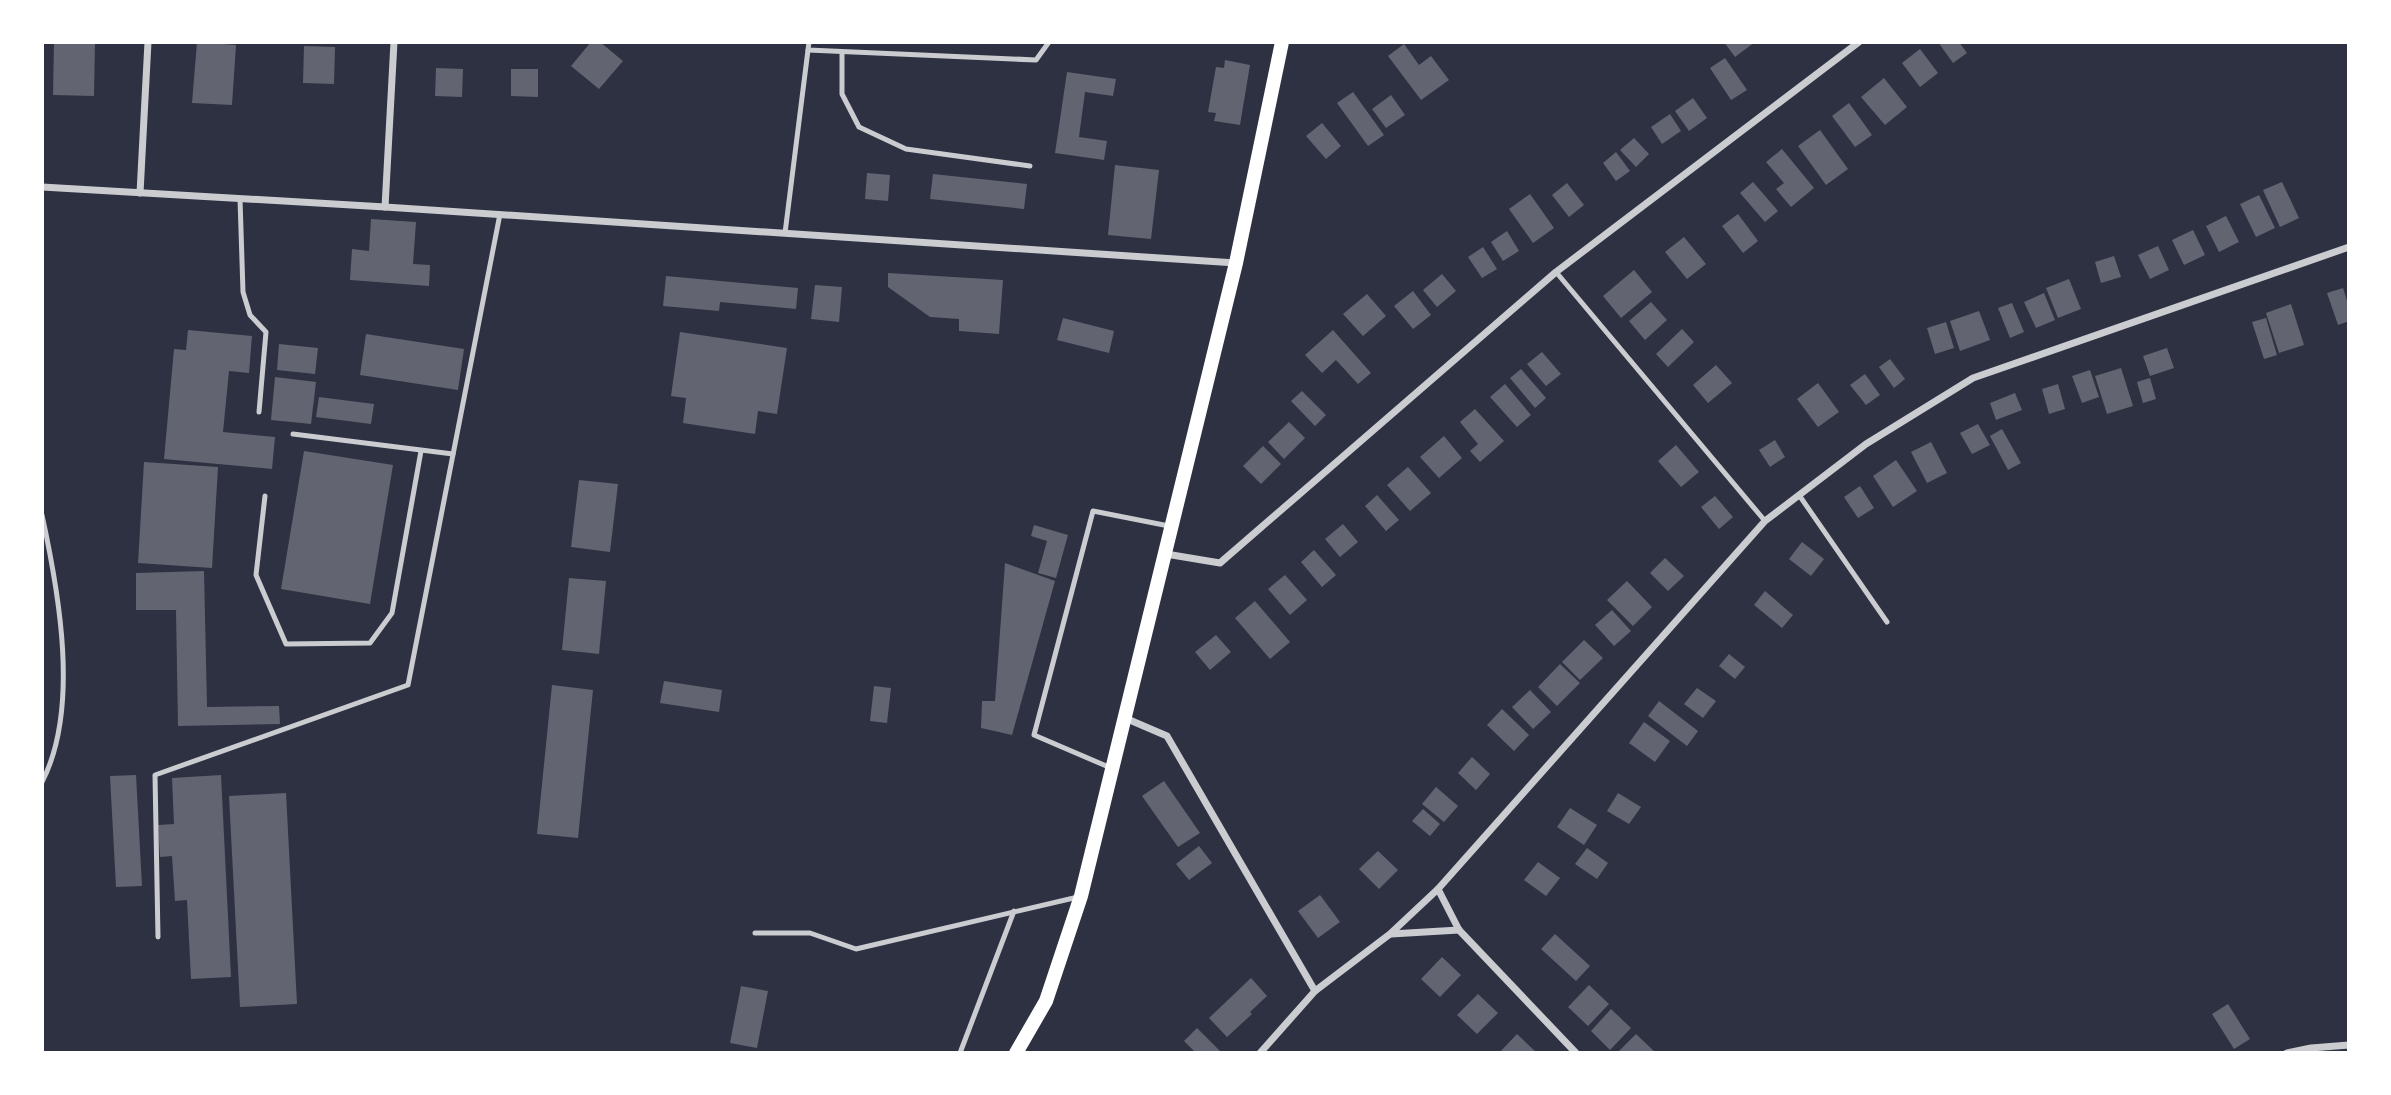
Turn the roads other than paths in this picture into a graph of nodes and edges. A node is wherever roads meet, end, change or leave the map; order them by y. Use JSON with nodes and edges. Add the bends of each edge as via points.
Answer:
{"nodes":[{"id":1,"x":148,"y":42,"type":"edge"},
{"id":2,"x":394,"y":42,"type":"edge"},
{"id":3,"x":809,"y":42,"type":"edge"},
{"id":4,"x":1049,"y":42,"type":"edge"},
{"id":5,"x":1859,"y":42,"type":"edge"},
{"id":6,"x":1281,"y":43,"type":"edge"},
{"id":7,"x":808,"y":50,"type":"junction"},
{"id":8,"x":842,"y":52,"type":"junction"},
{"id":9,"x":1030,"y":166,"type":"dead end"},
{"id":10,"x":42,"y":187,"type":"edge"},
{"id":11,"x":140,"y":193,"type":"junction"},
{"id":12,"x":240,"y":199,"type":"junction"},
{"id":13,"x":385,"y":207,"type":"junction"},
{"id":14,"x":500,"y":214,"type":"junction"},
{"id":15,"x":785,"y":233,"type":"junction"},
{"id":16,"x":2349,"y":247,"type":"edge"},
{"id":17,"x":1236,"y":264,"type":"junction"},
{"id":18,"x":1556,"y":272,"type":"junction"},
{"id":19,"x":259,"y":412,"type":"dead end"},
{"id":20,"x":293,"y":434,"type":"dead end"},
{"id":21,"x":421,"y":450,"type":"junction"},
{"id":22,"x":453,"y":454,"type":"junction"},
{"id":23,"x":1799,"y":495,"type":"junction"},
{"id":24,"x":265,"y":496,"type":"dead end"},
{"id":25,"x":42,"y":515,"type":"edge"},
{"id":26,"x":1765,"y":521,"type":"junction"},
{"id":27,"x":1173,"y":527,"type":"junction"},
{"id":28,"x":1166,"y":554,"type":"junction"},
{"id":29,"x":1887,"y":622,"type":"dead end"},
{"id":30,"x":1125,"y":718,"type":"junction"},
{"id":31,"x":1114,"y":769,"type":"junction"},
{"id":32,"x":42,"y":782,"type":"edge"},
{"id":33,"x":1438,"y":889,"type":"junction"},
{"id":34,"x":1081,"y":897,"type":"junction"},
{"id":35,"x":1014,"y":911,"type":"junction"},
{"id":36,"x":1459,"y":930,"type":"junction"},
{"id":37,"x":755,"y":933,"type":"dead end"},
{"id":38,"x":1390,"y":934,"type":"junction"},
{"id":39,"x":158,"y":937,"type":"dead end"},
{"id":40,"x":1315,"y":991,"type":"junction"},
{"id":41,"x":2349,"y":1045,"type":"edge"},
{"id":42,"x":960,"y":1053,"type":"edge"},
{"id":43,"x":1016,"y":1053,"type":"edge"},
{"id":44,"x":1260,"y":1053,"type":"edge"},
{"id":45,"x":1576,"y":1053,"type":"edge"},
{"id":46,"x":2287,"y":1053,"type":"edge"}],
"edges":[{"from":1,"to":11,"type":"street"},
{"from":2,"to":13,"type":"street"},
{"from":3,"to":7,"type":"lane"},
{"from":4,"to":8,"type":"lane","via":[[1036,60]]},
{"from":5,"to":18,"type":"street"},
{"from":6,"to":17,"type":"main road"},
{"from":7,"to":8,"type":"lane"},
{"from":7,"to":15,"type":"lane"},
{"from":8,"to":9,"type":"lane","via":[[842,94],[859,127],[906,149]]},
{"from":10,"to":11,"type":"street"},
{"from":11,"to":12,"type":"street"},
{"from":12,"to":13,"type":"street"},
{"from":12,"to":19,"type":"lane","via":[[243,292],[250,314],[266,332]]},
{"from":13,"to":14,"type":"street"},
{"from":14,"to":15,"type":"street"},
{"from":14,"to":22,"type":"lane"},
{"from":15,"to":17,"type":"street"},
{"from":16,"to":23,"type":"street","via":[[1973,378],[1866,444]]},
{"from":17,"to":27,"type":"main road"},
{"from":18,"to":26,"type":"lane"},
{"from":18,"to":28,"type":"street","via":[[1220,564]]},
{"from":20,"to":21,"type":"lane"},
{"from":21,"to":22,"type":"lane"},
{"from":21,"to":24,"type":"lane","via":[[392,613],[370,643],[286,644],[256,575]]},
{"from":22,"to":39,"type":"lane","via":[[408,685],[155,775]]},
{"from":23,"to":26,"type":"street"},
{"from":23,"to":29,"type":"lane"},
{"from":25,"to":32,"type":"lane","via":[[55,573],[65,689],[51,764]]},
{"from":26,"to":33,"type":"street"},
{"from":27,"to":28,"type":"main road"},
{"from":27,"to":31,"type":"lane","via":[[1093,512],[1034,735]]},
{"from":28,"to":30,"type":"main road"},
{"from":30,"to":31,"type":"main road"},
{"from":30,"to":40,"type":"street","via":[[1167,736]]},
{"from":31,"to":34,"type":"main road"},
{"from":33,"to":36,"type":"street"},
{"from":33,"to":38,"type":"street"},
{"from":34,"to":35,"type":"lane"},
{"from":34,"to":43,"type":"main road","via":[[1046,1000]]},
{"from":35,"to":37,"type":"lane","via":[[856,949],[810,933]]},
{"from":35,"to":42,"type":"lane"},
{"from":36,"to":38,"type":"street"},
{"from":36,"to":45,"type":"street"},
{"from":38,"to":40,"type":"street"},
{"from":40,"to":44,"type":"street"},
{"from":41,"to":46,"type":"street"}]}
